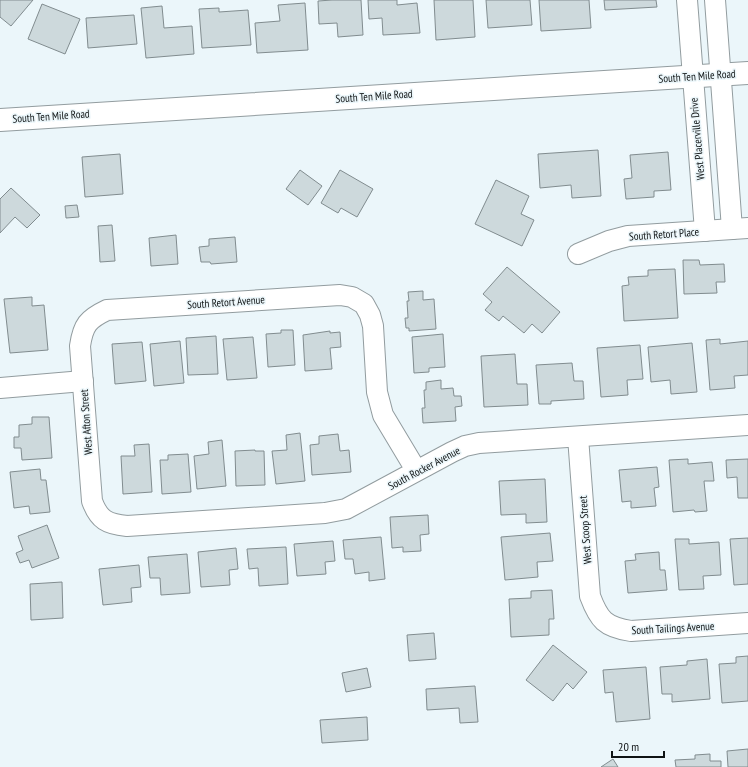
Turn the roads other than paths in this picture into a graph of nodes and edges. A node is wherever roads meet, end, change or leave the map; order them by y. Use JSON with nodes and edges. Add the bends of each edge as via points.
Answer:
{"nodes":[{"id":1,"x":687,"y":0,"type":"edge"},
{"id":2,"x":715,"y":0,"type":"edge"},
{"id":3,"x":748,"y":72,"type":"edge"},
{"id":4,"x":721,"y":74,"type":"junction"},
{"id":5,"x":692,"y":76,"type":"junction"},
{"id":6,"x":0,"y":120,"type":"edge"},
{"id":7,"x":740,"y":228,"type":"edge"},
{"id":8,"x":705,"y":231,"type":"junction"},
{"id":9,"x":578,"y":254,"type":"dead end"},
{"id":10,"x":89,"y":322,"type":"joint"},
{"id":11,"x":83,"y":381,"type":"junction"},
{"id":12,"x":0,"y":388,"type":"edge"},
{"id":13,"x":748,"y":425,"type":"edge"},
{"id":14,"x":578,"y":437,"type":"junction"},
{"id":15,"x":416,"y":470,"type":"junction"},
{"id":16,"x":105,"y":521,"type":"joint"},
{"id":17,"x":602,"y":620,"type":"joint"},
{"id":18,"x":748,"y":623,"type":"edge"}],
"edges":[{"from":1,"to":5,"type":"street","name":"West Placerville Drive"},
{"from":2,"to":4,"type":"street"},
{"from":3,"to":4,"type":"street","name":"South Ten Mile Road"},
{"from":4,"to":5,"type":"street","name":"South Ten Mile Road"},
{"from":4,"to":7,"type":"street"},
{"from":5,"to":6,"type":"street","name":"South Ten Mile Road"},
{"from":5,"to":8,"type":"street","name":"West Placerville Drive"},
{"from":7,"to":8,"type":"street"},
{"from":8,"to":9,"type":"street","name":"South Retort Place","via":[[628,236]]},
{"from":10,"to":11,"type":"street","name":"West Afton Street","via":[[82,333],[80,346]]},
{"from":10,"to":15,"type":"street","name":"South Retort Avenue","via":[[107,310],[340,295],[352,297],[364,304],[370,314],[377,392],[383,414]]},
{"from":11,"to":12,"type":"street"},
{"from":11,"to":16,"type":"street","name":"West Afton Street","via":[[92,501],[96,513]]},
{"from":13,"to":14,"type":"street","name":"South Rocker Avenue"},
{"from":14,"to":15,"type":"street","name":"South Rocker Avenue","via":[[479,443],[465,446]]},
{"from":14,"to":17,"type":"street","name":"West Scoop Street","via":[[590,596]]},
{"from":15,"to":16,"type":"street","name":"South Rocker Avenue","via":[[346,509],[325,513],[127,526]]},
{"from":17,"to":18,"type":"street","name":"South Tailings Avenue","via":[[616,628],[631,631]]}]}
